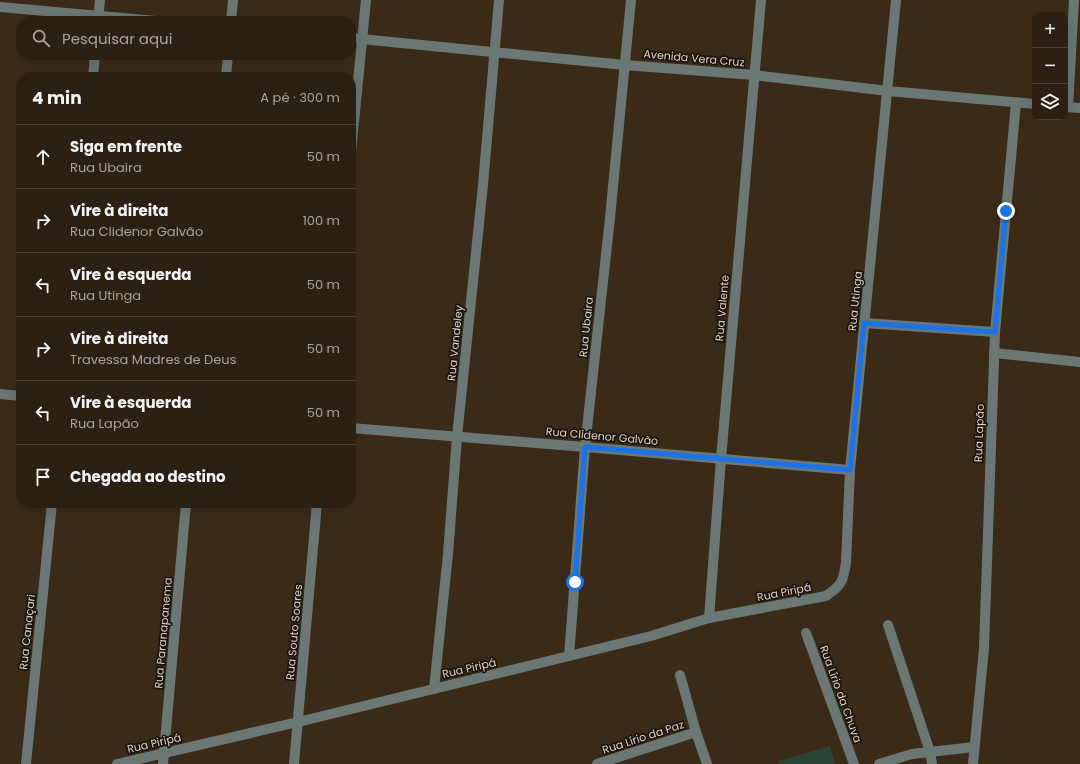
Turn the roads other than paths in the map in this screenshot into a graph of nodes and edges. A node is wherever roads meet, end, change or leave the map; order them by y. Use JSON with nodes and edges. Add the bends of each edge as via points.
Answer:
{"nodes":[{"id":1,"x":100,"y":0,"type":"edge"},
{"id":2,"x":232,"y":0,"type":"edge"},
{"id":3,"x":366,"y":0,"type":"edge"},
{"id":4,"x":499,"y":0,"type":"edge"},
{"id":5,"x":631,"y":0,"type":"edge"},
{"id":6,"x":761,"y":0,"type":"edge"},
{"id":7,"x":896,"y":0,"type":"edge"},
{"id":8,"x":1074,"y":0,"type":"edge"},
{"id":9,"x":0,"y":7,"type":"edge"},
{"id":10,"x":80,"y":16,"type":"edge"},
{"id":11,"x":98,"y":16,"type":"edge"},
{"id":12,"x":231,"y":16,"type":"edge"},
{"id":13,"x":356,"y":38,"type":"edge"},
{"id":14,"x":362,"y":39,"type":"junction"},
{"id":15,"x":494,"y":52,"type":"junction"},
{"id":16,"x":95,"y":60,"type":"edge"},
{"id":17,"x":228,"y":60,"type":"edge"},
{"id":18,"x":624,"y":65,"type":"junction"},
{"id":19,"x":93,"y":72,"type":"edge"},
{"id":20,"x":226,"y":72,"type":"edge"},
{"id":21,"x":754,"y":75,"type":"junction"},
{"id":22,"x":888,"y":91,"type":"junction"},
{"id":23,"x":1068,"y":92,"type":"edge"},
{"id":24,"x":356,"y":101,"type":"edge"},
{"id":25,"x":1016,"y":103,"type":"junction"},
{"id":26,"x":1032,"y":104,"type":"edge"},
{"id":27,"x":1068,"y":107,"type":"edge"},
{"id":28,"x":1080,"y":108,"type":"edge"},
{"id":29,"x":864,"y":323,"type":"junction"},
{"id":30,"x":995,"y":332,"type":"junction"},
{"id":31,"x":994,"y":353,"type":"junction"},
{"id":32,"x":1080,"y":362,"type":"edge"},
{"id":33,"x":0,"y":394,"type":"edge"},
{"id":34,"x":16,"y":396,"type":"edge"},
{"id":35,"x":356,"y":428,"type":"edge"},
{"id":36,"x":457,"y":437,"type":"junction"},
{"id":37,"x":585,"y":447,"type":"junction"},
{"id":38,"x":721,"y":459,"type":"junction"},
{"id":39,"x":850,"y":470,"type":"junction"},
{"id":40,"x":52,"y":508,"type":"edge"},
{"id":41,"x":186,"y":508,"type":"edge"},
{"id":42,"x":317,"y":508,"type":"edge"},
{"id":43,"x":826,"y":596,"type":"joint"},
{"id":44,"x":709,"y":618,"type":"junction"},
{"id":45,"x":888,"y":625,"type":"dead end"},
{"id":46,"x":806,"y":633,"type":"dead end"},
{"id":47,"x":569,"y":656,"type":"junction"},
{"id":48,"x":680,"y":675,"type":"dead end"},
{"id":49,"x":434,"y":689,"type":"junction"},
{"id":50,"x":298,"y":722,"type":"junction"},
{"id":51,"x":696,"y":732,"type":"junction"},
{"id":52,"x":974,"y":747,"type":"junction"},
{"id":53,"x":930,"y":752,"type":"junction"},
{"id":54,"x":164,"y":753,"type":"junction"},
{"id":55,"x":26,"y":764,"type":"edge"},
{"id":56,"x":118,"y":764,"type":"edge"},
{"id":57,"x":163,"y":764,"type":"edge"},
{"id":58,"x":294,"y":764,"type":"edge"},
{"id":59,"x":597,"y":764,"type":"edge"},
{"id":60,"x":707,"y":764,"type":"edge"},
{"id":61,"x":854,"y":764,"type":"edge"},
{"id":62,"x":879,"y":764,"type":"edge"},
{"id":63,"x":932,"y":764,"type":"edge"},
{"id":64,"x":973,"y":764,"type":"edge"}],
"edges":[{"from":1,"to":11,"type":"street"},
{"from":2,"to":12,"type":"street"},
{"from":3,"to":14,"type":"street"},
{"from":4,"to":15,"type":"street","name":"Rua Vandeley"},
{"from":5,"to":18,"type":"street","name":"Rua Ubaira"},
{"from":6,"to":21,"type":"street","name":"Rua Valente"},
{"from":7,"to":22,"type":"street","name":"Rua Utinga"},
{"from":8,"to":23,"type":"street"},
{"from":9,"to":10,"type":"street"},
{"from":13,"to":14,"type":"street","name":"Avenida Vera Cruz"},
{"from":14,"to":15,"type":"street","name":"Avenida Vera Cruz"},
{"from":14,"to":24,"type":"street"},
{"from":15,"to":18,"type":"street","name":"Avenida Vera Cruz"},
{"from":15,"to":36,"type":"street","name":"Rua Vandeley"},
{"from":16,"to":19,"type":"street"},
{"from":17,"to":20,"type":"street"},
{"from":18,"to":21,"type":"street","name":"Avenida Vera Cruz"},
{"from":18,"to":37,"type":"street","name":"Rua Ubaira","via":[[610,226]]},
{"from":21,"to":22,"type":"street","name":"Avenida Vera Cruz"},
{"from":21,"to":38,"type":"street","name":"Rua Valente"},
{"from":22,"to":25,"type":"street","name":"Avenida Vera Cruz"},
{"from":22,"to":29,"type":"street","name":"Rua Utinga"},
{"from":25,"to":26,"type":"street","name":"Avenida Vera Cruz"},
{"from":25,"to":30,"type":"street","name":"Rua Lapão"},
{"from":27,"to":28,"type":"street"},
{"from":29,"to":30,"type":"street"},
{"from":29,"to":39,"type":"street","name":"Rua Utinga"},
{"from":30,"to":31,"type":"street","name":"Rua Lapão"},
{"from":31,"to":32,"type":"street"},
{"from":31,"to":52,"type":"street","name":"Rua Lapão","via":[[984,648]]},
{"from":33,"to":34,"type":"street"},
{"from":35,"to":36,"type":"street","name":"Rua Clidenor Galvão"},
{"from":36,"to":37,"type":"street","name":"Rua Clidenor Galvão"},
{"from":36,"to":49,"type":"street","name":"Rua Vandeley"},
{"from":37,"to":38,"type":"street","name":"Rua Clidenor Galvão"},
{"from":37,"to":47,"type":"street","name":"Rua Ubaira"},
{"from":38,"to":39,"type":"street","name":"Rua Clidenor Galvão"},
{"from":38,"to":44,"type":"street","name":"Rua Valente"},
{"from":39,"to":43,"type":"street","name":"Rua Utinga","via":[[844,577],[838,588]]},
{"from":40,"to":55,"type":"street","name":"Rua Canaçari"},
{"from":41,"to":54,"type":"street","name":"Rua Paranapanema"},
{"from":42,"to":50,"type":"street","name":"Rua Souto Soares"},
{"from":43,"to":44,"type":"street","name":"Rua Piripá"},
{"from":44,"to":47,"type":"street","name":"Rua Piripá","via":[[651,636]]},
{"from":45,"to":53,"type":"street"},
{"from":46,"to":61,"type":"street","name":"Rua Lírio da Chuva"},
{"from":47,"to":49,"type":"street","name":"Rua Piripá"},
{"from":48,"to":51,"type":"street"},
{"from":49,"to":50,"type":"street","name":"Rua Piripá"},
{"from":50,"to":54,"type":"street","name":"Rua Piripá"},
{"from":50,"to":58,"type":"street","name":"Rua Souto Soares"},
{"from":51,"to":59,"type":"street","name":"Rua Lírio da Paz"},
{"from":51,"to":60,"type":"street"},
{"from":52,"to":53,"type":"street"},
{"from":52,"to":64,"type":"street","name":"Rua Lapão"},
{"from":53,"to":62,"type":"street","via":[[912,754]]},
{"from":53,"to":63,"type":"street"},
{"from":54,"to":56,"type":"street","name":"Rua Piripá"},
{"from":54,"to":57,"type":"street","name":"Rua Paranapanema"}]}
